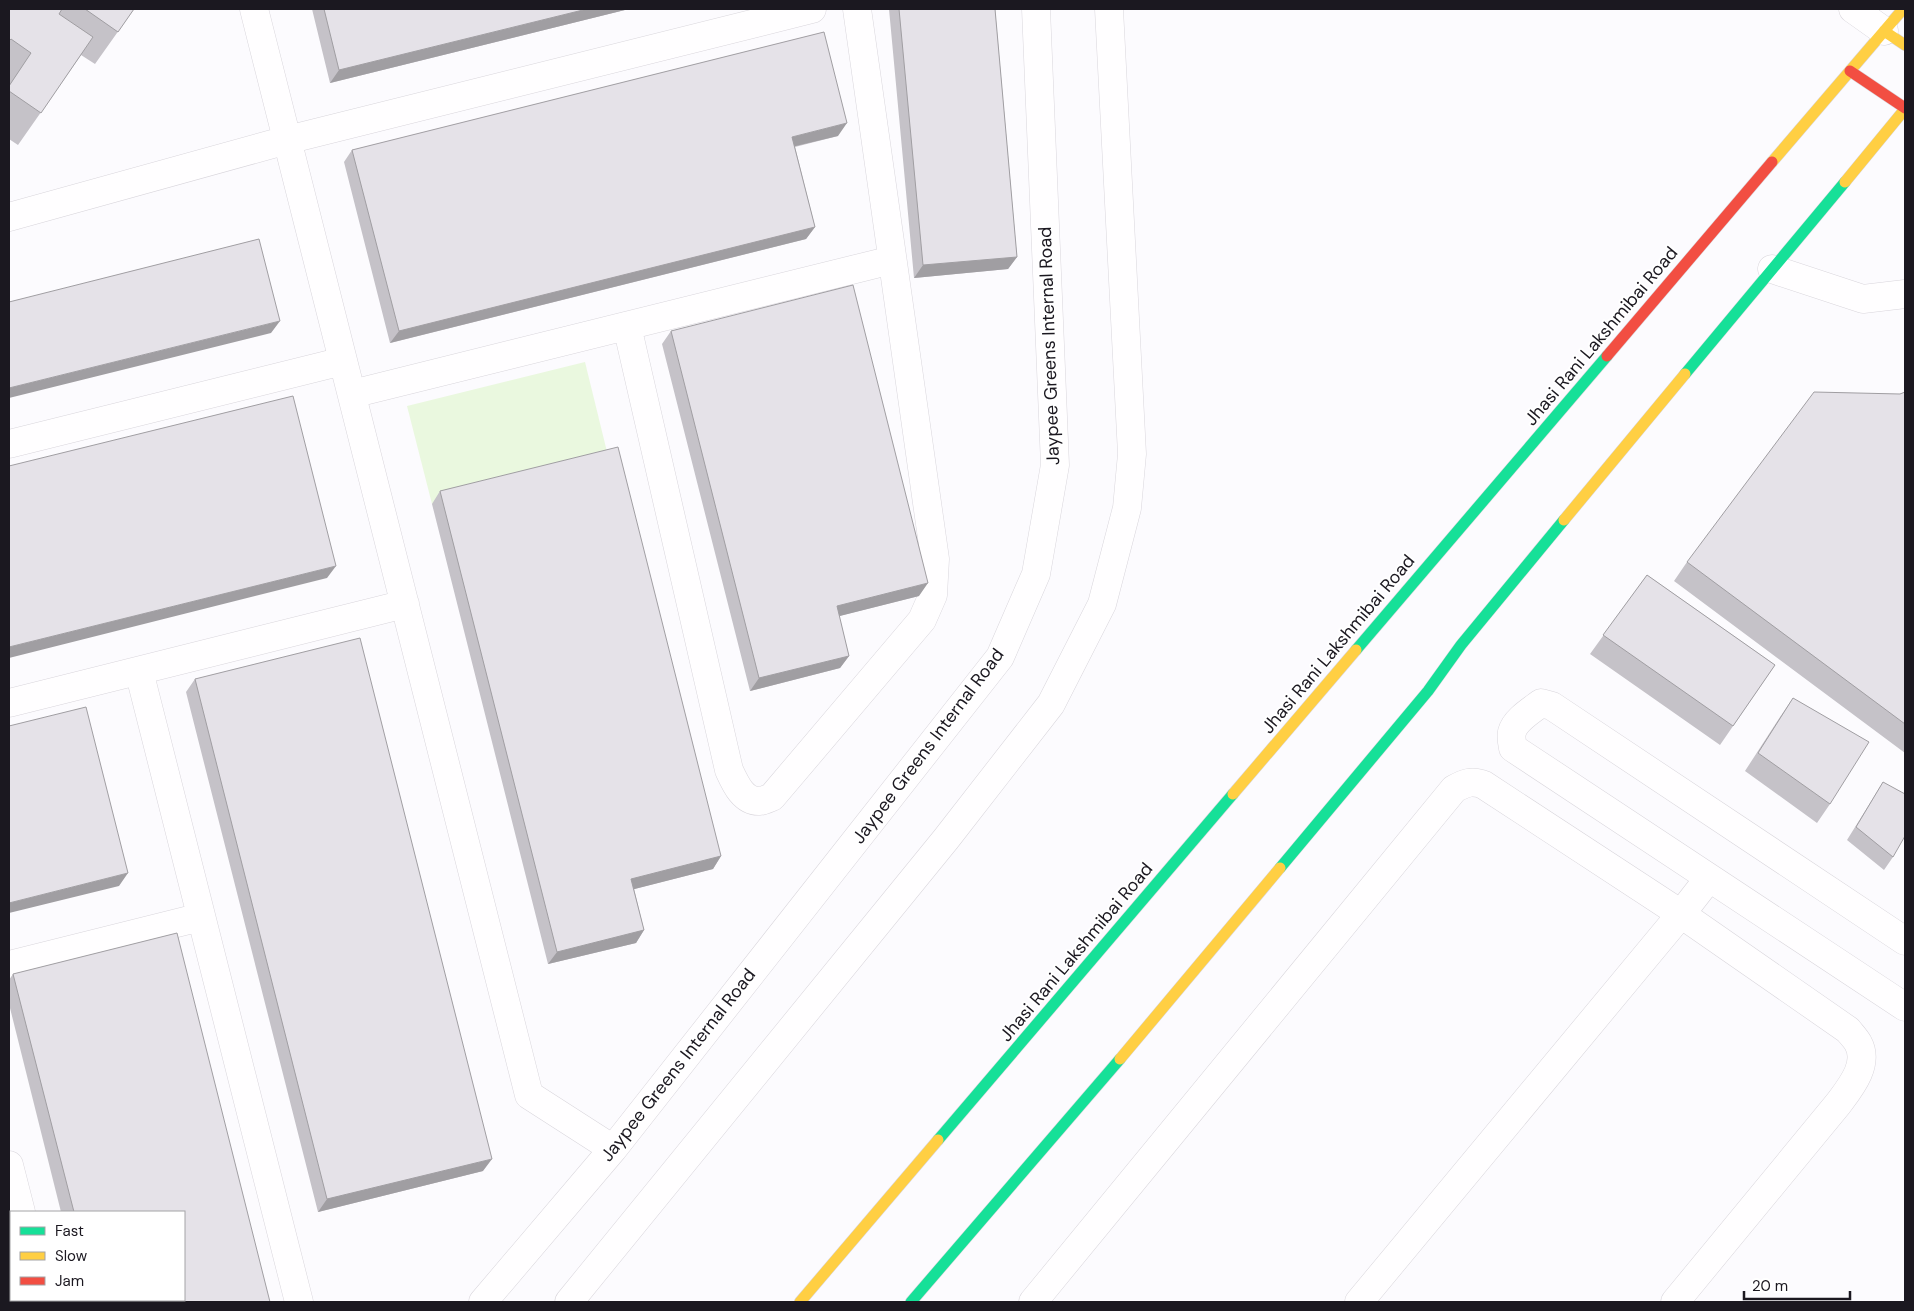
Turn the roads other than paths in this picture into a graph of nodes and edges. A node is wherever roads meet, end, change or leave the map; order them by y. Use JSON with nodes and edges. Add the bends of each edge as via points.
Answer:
{"nodes":[{"id":1,"x":254,"y":9,"type":"edge"},
{"id":2,"x":812,"y":9,"type":"edge"},
{"id":3,"x":857,"y":9,"type":"edge"},
{"id":4,"x":1036,"y":9,"type":"edge"},
{"id":5,"x":1108,"y":9,"type":"edge"},
{"id":6,"x":1853,"y":9,"type":"edge"},
{"id":7,"x":1903,"y":9,"type":"edge"},
{"id":8,"x":1895,"y":38,"type":"edge"},
{"id":9,"x":1850,"y":72,"type":"junction"},
{"id":10,"x":1905,"y":108,"type":"edge"},
{"id":11,"x":287,"y":140,"type":"junction"},
{"id":12,"x":9,"y":217,"type":"edge"},
{"id":13,"x":892,"y":260,"type":"junction"},
{"id":14,"x":1772,"y":269,"type":"junction"},
{"id":15,"x":1905,"y":294,"type":"edge"},
{"id":16,"x":627,"y":326,"type":"junction"},
{"id":17,"x":343,"y":361,"type":"junction"},
{"id":18,"x":352,"y":394,"type":"junction"},
{"id":19,"x":9,"y":444,"type":"edge"},
{"id":20,"x":405,"y":604,"type":"junction"},
{"id":21,"x":139,"y":670,"type":"junction"},
{"id":22,"x":9,"y":703,"type":"edge"},
{"id":23,"x":1709,"y":878,"type":"junction"},
{"id":24,"x":1681,"y":914,"type":"junction"},
{"id":25,"x":201,"y":917,"type":"junction"},
{"id":26,"x":1905,"y":941,"type":"edge"},
{"id":27,"x":9,"y":965,"type":"edge"},
{"id":28,"x":1905,"y":1007,"type":"edge"},
{"id":29,"x":613,"y":1149,"type":"junction"},
{"id":30,"x":9,"y":1165,"type":"edge"},
{"id":31,"x":21,"y":1211,"type":"edge"},
{"id":32,"x":299,"y":1302,"type":"edge"},
{"id":33,"x":483,"y":1302,"type":"edge"},
{"id":34,"x":569,"y":1302,"type":"edge"},
{"id":35,"x":800,"y":1302,"type":"edge"},
{"id":36,"x":911,"y":1302,"type":"edge"},
{"id":37,"x":1033,"y":1302,"type":"edge"},
{"id":38,"x":1359,"y":1302,"type":"edge"},
{"id":39,"x":1675,"y":1302,"type":"edge"}],
"edges":[{"from":1,"to":11,"type":"street"},
{"from":2,"to":11,"type":"street"},
{"from":3,"to":13,"type":"street"},
{"from":4,"to":29,"type":"street","name":"Jaypee Greens Internal Road","via":[[1055,465],[1036,574],[1000,656]]},
{"from":5,"to":34,"type":"street","via":[[1132,454],[1127,508],[1102,604],[1051,704],[946,839]]},
{"from":6,"to":8,"type":"street"},
{"from":7,"to":8,"type":"main road","name":"Jhasi Rani Lakshmibai Road"},
{"from":8,"to":9,"type":"main road","name":"Jhasi Rani Lakshmibai Road"},
{"from":9,"to":10,"type":"main road"},
{"from":9,"to":35,"type":"main road","name":"Jhasi Rani Lakshmibai Road"},
{"from":10,"to":14,"type":"main road"},
{"from":11,"to":12,"type":"street"},
{"from":11,"to":17,"type":"street"},
{"from":13,"to":16,"type":"street"},
{"from":13,"to":16,"type":"street","via":[[934,560],[933,595],[922,620],[772,797],[759,801],[747,797],[736,787],[729,770]]},
{"from":14,"to":15,"type":"street","via":[[1864,299]]},
{"from":14,"to":36,"type":"main road","via":[[1461,645],[1408,714],[1135,1041]]},
{"from":16,"to":18,"type":"street"},
{"from":17,"to":18,"type":"street"},
{"from":17,"to":19,"type":"street"},
{"from":18,"to":20,"type":"street"},
{"from":20,"to":21,"type":"street"},
{"from":20,"to":29,"type":"street","via":[[529,1095]]},
{"from":21,"to":22,"type":"street"},
{"from":21,"to":25,"type":"street"},
{"from":23,"to":24,"type":"street"},
{"from":23,"to":26,"type":"street","via":[[1512,748],[1513,728],[1541,703],[1552,706]]},
{"from":23,"to":28,"type":"street"},
{"from":24,"to":37,"type":"street","via":[[1484,785],[1465,783],[1454,789]]},
{"from":24,"to":38,"type":"street"},
{"from":24,"to":39,"type":"street","via":[[1848,1030],[1859,1044],[1862,1060],[1855,1080],[1838,1104]]},
{"from":25,"to":27,"type":"street"},
{"from":25,"to":32,"type":"street"},
{"from":29,"to":33,"type":"street","name":"Jaypee Greens Internal Road"},
{"from":30,"to":31,"type":"street"}]}
